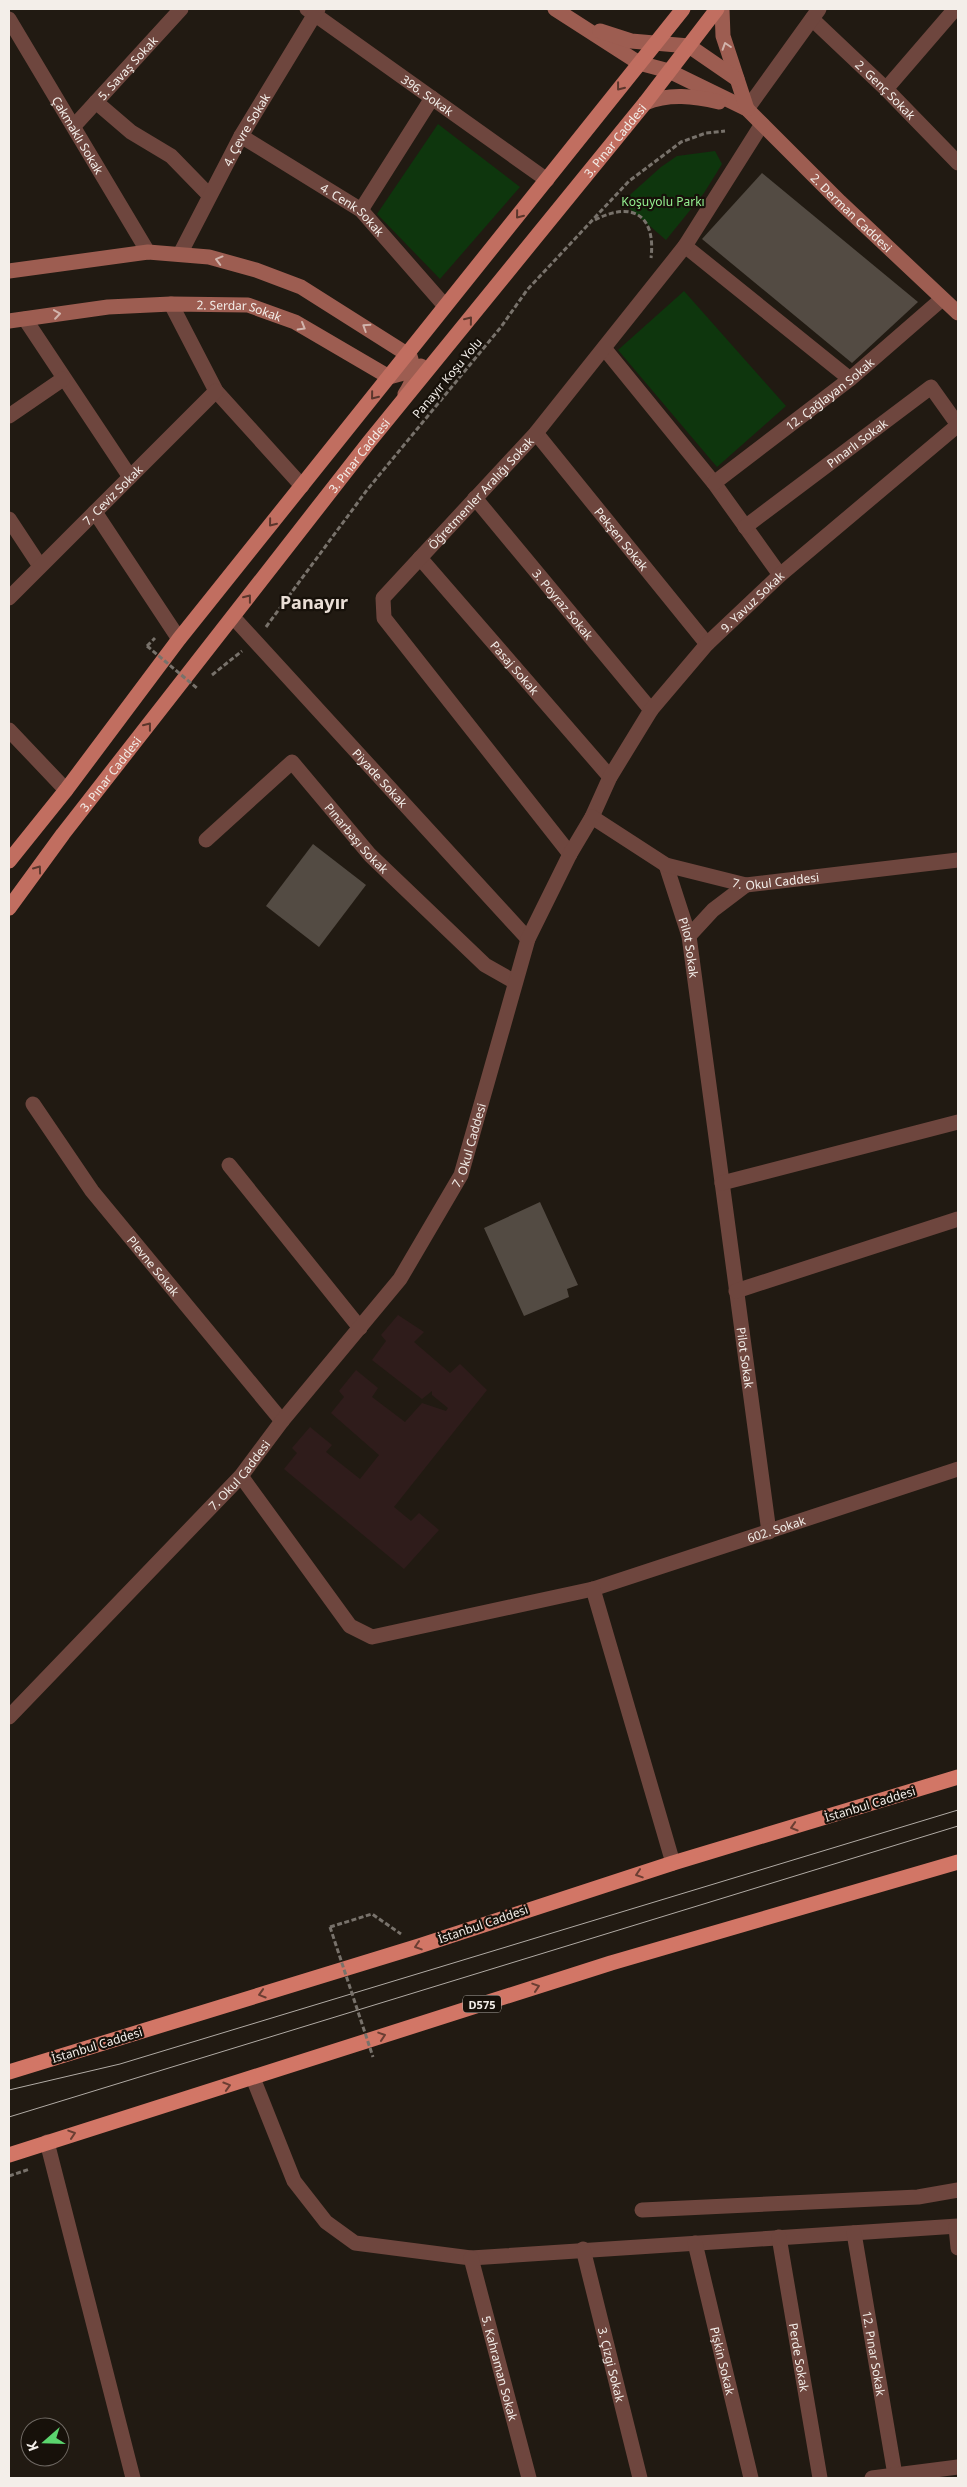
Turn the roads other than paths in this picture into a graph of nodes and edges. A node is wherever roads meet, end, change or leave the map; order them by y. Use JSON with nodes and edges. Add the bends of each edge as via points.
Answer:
{"nodes":[{"id":1,"x":181,"y":9,"type":"edge"},
{"id":2,"x":555,"y":9,"type":"edge"},
{"id":3,"x":683,"y":9,"type":"edge"},
{"id":4,"x":717,"y":9,"type":"edge"},
{"id":5,"x":722,"y":9,"type":"edge"},
{"id":6,"x":313,"y":11,"type":"edge"},
{"id":7,"x":815,"y":14,"type":"edge"},
{"id":8,"x":954,"y":16,"type":"edge"},
{"id":9,"x":9,"y":19,"type":"edge"},
{"id":10,"x":584,"y":26,"type":"junction"},
{"id":11,"x":656,"y":44,"type":"junction"},
{"id":12,"x":689,"y":46,"type":"junction"},
{"id":13,"x":639,"y":63,"type":"junction"},
{"id":14,"x":669,"y":71,"type":"junction"},
{"id":15,"x":737,"y":79,"type":"junction"},
{"id":16,"x":886,"y":89,"type":"junction"},
{"id":17,"x":432,"y":98,"type":"junction"},
{"id":18,"x":96,"y":102,"type":"junction"},
{"id":19,"x":645,"y":103,"type":"junction"},
{"id":20,"x":747,"y":109,"type":"junction"},
{"id":21,"x":762,"y":124,"type":"junction"},
{"id":22,"x":74,"y":126,"type":"junction"},
{"id":23,"x":241,"y":136,"type":"junction"},
{"id":24,"x":958,"y":162,"type":"edge"},
{"id":25,"x":547,"y":180,"type":"junction"},
{"id":26,"x":209,"y":195,"type":"junction"},
{"id":27,"x":361,"y":210,"type":"junction"},
{"id":28,"x":685,"y":246,"type":"junction"},
{"id":29,"x":148,"y":252,"type":"junction"},
{"id":30,"x":180,"y":254,"type":"junction"},
{"id":31,"x":9,"y":271,"type":"edge"},
{"id":32,"x":942,"y":299,"type":"junction"},
{"id":33,"x":171,"y":304,"type":"junction"},
{"id":34,"x":445,"y":306,"type":"junction"},
{"id":35,"x":958,"y":313,"type":"edge"},
{"id":36,"x":25,"y":319,"type":"junction"},
{"id":37,"x":9,"y":321,"type":"edge"},
{"id":38,"x":448,"y":346,"type":"junction"},
{"id":39,"x":604,"y":348,"type":"junction"},
{"id":40,"x":406,"y":354,"type":"junction"},
{"id":41,"x":415,"y":370,"type":"junction"},
{"id":42,"x":389,"y":378,"type":"junction"},
{"id":43,"x":63,"y":379,"type":"junction"},
{"id":44,"x":850,"y":379,"type":"junction"},
{"id":45,"x":216,"y":391,"type":"junction"},
{"id":46,"x":9,"y":416,"type":"edge"},
{"id":47,"x":958,"y":425,"type":"edge"},
{"id":48,"x":536,"y":432,"type":"junction"},
{"id":49,"x":369,"y":442,"type":"junction"},
{"id":50,"x":130,"y":477,"type":"junction"},
{"id":51,"x":714,"y":483,"type":"junction"},
{"id":52,"x":302,"y":486,"type":"junction"},
{"id":53,"x":475,"y":498,"type":"junction"},
{"id":54,"x":95,"y":512,"type":"junction"},
{"id":55,"x":9,"y":519,"type":"edge"},
{"id":56,"x":745,"y":527,"type":"junction"},
{"id":57,"x":420,"y":558,"type":"junction"},
{"id":58,"x":40,"y":566,"type":"junction"},
{"id":59,"x":780,"y":575,"type":"junction"},
{"id":60,"x":9,"y":598,"type":"edge"},
{"id":61,"x":233,"y":617,"type":"junction"},
{"id":62,"x":179,"y":639,"type":"junction"},
{"id":63,"x":707,"y":644,"type":"junction"},
{"id":64,"x":651,"y":710,"type":"junction"},
{"id":65,"x":9,"y":730,"type":"edge"},
{"id":66,"x":610,"y":777,"type":"junction"},
{"id":67,"x":66,"y":790,"type":"junction"},
{"id":68,"x":592,"y":816,"type":"junction"},
{"id":69,"x":206,"y":840,"type":"dead end"},
{"id":70,"x":570,"y":854,"type":"junction"},
{"id":71,"x":10,"y":856,"type":"edge"},
{"id":72,"x":958,"y":860,"type":"edge"},
{"id":73,"x":666,"y":865,"type":"junction"},
{"id":74,"x":746,"y":885,"type":"junction"},
{"id":75,"x":9,"y":908,"type":"edge"},
{"id":76,"x":690,"y":936,"type":"junction"},
{"id":77,"x":528,"y":939,"type":"junction"},
{"id":78,"x":515,"y":982,"type":"junction"},
{"id":79,"x":33,"y":1104,"type":"dead end"},
{"id":80,"x":958,"y":1122,"type":"edge"},
{"id":81,"x":229,"y":1165,"type":"dead end"},
{"id":82,"x":722,"y":1183,"type":"junction"},
{"id":83,"x":958,"y":1219,"type":"edge"},
{"id":84,"x":736,"y":1291,"type":"junction"},
{"id":85,"x":360,"y":1328,"type":"junction"},
{"id":86,"x":282,"y":1421,"type":"junction"},
{"id":87,"x":958,"y":1469,"type":"edge"},
{"id":88,"x":241,"y":1476,"type":"junction"},
{"id":89,"x":768,"y":1532,"type":"junction"},
{"id":90,"x":594,"y":1589,"type":"junction"},
{"id":91,"x":9,"y":1717,"type":"edge"},
{"id":92,"x":958,"y":1777,"type":"edge"},
{"id":93,"x":958,"y":1862,"type":"edge"},
{"id":94,"x":673,"y":1863,"type":"junction"},
{"id":95,"x":9,"y":2072,"type":"edge"},
{"id":96,"x":253,"y":2078,"type":"junction"},
{"id":97,"x":47,"y":2142,"type":"junction"},
{"id":98,"x":9,"y":2155,"type":"edge"},
{"id":99,"x":958,"y":2190,"type":"edge"},
{"id":100,"x":642,"y":2210,"type":"dead end"},
{"id":101,"x":957,"y":2226,"type":"edge"},
{"id":102,"x":854,"y":2233,"type":"junction"},
{"id":103,"x":779,"y":2237,"type":"junction"},
{"id":104,"x":695,"y":2244,"type":"junction"},
{"id":105,"x":958,"y":2248,"type":"edge"},
{"id":106,"x":584,"y":2249,"type":"junction"},
{"id":107,"x":471,"y":2258,"type":"junction"},
{"id":108,"x":958,"y":2467,"type":"edge"},
{"id":109,"x":895,"y":2475,"type":"junction"},
{"id":110,"x":133,"y":2478,"type":"edge"},
{"id":111,"x":529,"y":2478,"type":"edge"},
{"id":112,"x":640,"y":2478,"type":"edge"},
{"id":113,"x":751,"y":2478,"type":"edge"},
{"id":114,"x":820,"y":2478,"type":"edge"},
{"id":115,"x":872,"y":2478,"type":"edge"}],
"edges":[{"from":1,"to":18,"type":"street","name":"5. Savaş Sokak"},
{"from":2,"to":10,"type":"main road"},
{"from":3,"to":11,"type":"main road"},
{"from":4,"to":12,"type":"main road","name":"3. Pınar Caddesi"},
{"from":15,"to":5,"type":"main road","one_way":true,"via":[[723,36]]},
{"from":6,"to":17,"type":"street","name":"396. Sokak"},
{"from":6,"to":23,"type":"street","name":"4. Çevre Sokak"},
{"from":7,"to":16,"type":"street","name":"2. Genç Sokak"},
{"from":7,"to":20,"type":"street"},
{"from":8,"to":16,"type":"street"},
{"from":9,"to":22,"type":"street","name":"Çakmaklı Sokak"},
{"from":10,"to":11,"type":"main road","via":[[631,41]]},
{"from":10,"to":13,"type":"main road"},
{"from":11,"to":12,"type":"main road"},
{"from":11,"to":13,"type":"main road"},
{"from":12,"to":14,"type":"main road","name":"3. Pınar Caddesi"},
{"from":12,"to":15,"type":"main road"},
{"from":13,"to":14,"type":"main road"},
{"from":13,"to":25,"type":"main road","one_way":true},
{"from":14,"to":19,"type":"main road","name":"3. Pınar Caddesi"},
{"from":14,"to":20,"type":"main road"},
{"from":15,"to":20,"type":"main road"},
{"from":16,"to":24,"type":"street","name":"2. Genç Sokak"},
{"from":17,"to":25,"type":"street","name":"396. Sokak"},
{"from":17,"to":27,"type":"street"},
{"from":18,"to":22,"type":"street","name":"5. Savaş Sokak"},
{"from":18,"to":26,"type":"street","via":[[131,132],[171,156]]},
{"from":19,"to":20,"type":"main road","via":[[676,96],[702,98]]},
{"from":38,"to":19,"type":"main road","name":"3. Pınar Caddesi","one_way":true},
{"from":20,"to":21,"type":"main road","name":"2. Derman Caddesi"},
{"from":21,"to":28,"type":"street","name":"Öğretmenler Aralığı Sokak"},
{"from":21,"to":32,"type":"main road","name":"2. Derman Caddesi"},
{"from":22,"to":29,"type":"street","name":"Çakmaklı Sokak"},
{"from":23,"to":26,"type":"street","name":"4. Çevre Sokak"},
{"from":23,"to":27,"type":"street","name":"4. Cenk Sokak"},
{"from":25,"to":34,"type":"main road","one_way":true},
{"from":26,"to":30,"type":"street","name":"4. Çevre Sokak"},
{"from":27,"to":34,"type":"street","name":"4. Cenk Sokak"},
{"from":28,"to":39,"type":"street","name":"Öğretmenler Aralığı Sokak"},
{"from":28,"to":44,"type":"street"},
{"from":29,"to":30,"type":"main road"},
{"from":29,"to":31,"type":"main road"},
{"from":40,"to":30,"type":"main road","one_way":true,"via":[[301,287],[209,257]]},
{"from":32,"to":35,"type":"main road","name":"2. Derman Caddesi"},
{"from":32,"to":44,"type":"street","name":"12. Çağlayan Sokak"},
{"from":36,"to":33,"type":"main road","name":"2. Serdar Sokak","one_way":true},
{"from":33,"to":42,"type":"main road","name":"2. Serdar Sokak","one_way":true,"via":[[248,305],[295,322]]},
{"from":33,"to":45,"type":"street"},
{"from":34,"to":40,"type":"main road"},
{"from":36,"to":37,"type":"main road","name":"2. Serdar Sokak"},
{"from":36,"to":43,"type":"street"},
{"from":38,"to":41,"type":"main road"},
{"from":38,"to":49,"type":"main road","name":"3. Pınar Caddesi"},
{"from":39,"to":48,"type":"street","name":"Öğretmenler Aralığı Sokak"},
{"from":39,"to":51,"type":"street"},
{"from":40,"to":41,"type":"main road","via":[[410,356]]},
{"from":40,"to":42,"type":"main road"},
{"from":41,"to":42,"type":"main road"},
{"from":41,"to":49,"type":"main road","via":[[409,388]]},
{"from":42,"to":52,"type":"main road","one_way":true},
{"from":43,"to":46,"type":"street"},
{"from":43,"to":50,"type":"street"},
{"from":44,"to":51,"type":"street","name":"12. Çağlayan Sokak"},
{"from":45,"to":50,"type":"street","name":"7. Ceviz Sokak"},
{"from":45,"to":52,"type":"street"},
{"from":47,"to":56,"type":"street","name":"Pınarlı Sokak","via":[[931,387]]},
{"from":47,"to":59,"type":"street","name":"9. Yavuz Sokak"},
{"from":48,"to":53,"type":"street","name":"Öğretmenler Aralığı Sokak"},
{"from":48,"to":63,"type":"street","name":"Pekşen Sokak"},
{"from":61,"to":49,"type":"main road","name":"3. Pınar Caddesi","one_way":true},
{"from":50,"to":54,"type":"street","name":"7. Ceviz Sokak"},
{"from":51,"to":56,"type":"street"},
{"from":52,"to":62,"type":"main road","one_way":true},
{"from":53,"to":57,"type":"street","name":"Öğretmenler Aralığı Sokak"},
{"from":53,"to":64,"type":"street","name":"3. Poyraz Sokak"},
{"from":54,"to":58,"type":"street","name":"7. Ceviz Sokak"},
{"from":54,"to":62,"type":"street"},
{"from":55,"to":58,"type":"street"},
{"from":56,"to":59,"type":"street"},
{"from":57,"to":66,"type":"street","name":"Pasaj Sokak"},
{"from":57,"to":70,"type":"street","name":"Öğretmenler Aralığı Sokak","via":[[382,598],[384,618]]},
{"from":58,"to":60,"type":"street","name":"7. Ceviz Sokak"},
{"from":59,"to":63,"type":"street","name":"9. Yavuz Sokak"},
{"from":75,"to":61,"type":"main road","name":"3. Pınar Caddesi","one_way":true},
{"from":61,"to":77,"type":"street","name":"Piyade Sokak"},
{"from":62,"to":67,"type":"main road"},
{"from":63,"to":64,"type":"street","name":"9. Yavuz Sokak"},
{"from":64,"to":66,"type":"street","name":"9. Yavuz Sokak"},
{"from":65,"to":67,"type":"street"},
{"from":66,"to":68,"type":"street","name":"9. Yavuz Sokak"},
{"from":67,"to":71,"type":"main road"},
{"from":68,"to":70,"type":"street","name":"7. Okul Caddesi"},
{"from":68,"to":73,"type":"street","name":"7. Okul Caddesi"},
{"from":69,"to":78,"type":"street","name":"Pınarbaşı Sokak","via":[[292,762],[384,868],[485,965]]},
{"from":70,"to":77,"type":"street","name":"7. Okul Caddesi"},
{"from":72,"to":74,"type":"street","name":"7. Okul Caddesi"},
{"from":73,"to":74,"type":"street","name":"7. Okul Caddesi"},
{"from":73,"to":76,"type":"street","name":"Pilot Sokak"},
{"from":74,"to":76,"type":"street","via":[[713,910]]},
{"from":76,"to":82,"type":"street","name":"Pilot Sokak"},
{"from":77,"to":78,"type":"street","name":"7. Okul Caddesi"},
{"from":78,"to":85,"type":"street","name":"7. Okul Caddesi","via":[[461,1176],[400,1279]]},
{"from":79,"to":86,"type":"street","name":"Plevne Sokak","via":[[92,1191]]},
{"from":80,"to":82,"type":"street"},
{"from":81,"to":85,"type":"street"},
{"from":82,"to":84,"type":"street","name":"Pilot Sokak"},
{"from":83,"to":84,"type":"street"},
{"from":84,"to":89,"type":"street","name":"Pilot Sokak"},
{"from":85,"to":86,"type":"street","name":"7. Okul Caddesi"},
{"from":86,"to":88,"type":"street","name":"7. Okul Caddesi"},
{"from":87,"to":89,"type":"street","name":"602. Sokak"},
{"from":88,"to":90,"type":"street","name":"602. Sokak","via":[[350,1626],[372,1636]]},
{"from":88,"to":91,"type":"street","name":"7. Okul Caddesi"},
{"from":89,"to":90,"type":"street","name":"602. Sokak"},
{"from":90,"to":94,"type":"street"},
{"from":92,"to":94,"type":"highway","name":"İstanbul Caddesi","one_way":true},
{"from":96,"to":93,"type":"highway","number":"D575","one_way":true,"via":[[611,1963]]},
{"from":94,"to":95,"type":"highway","name":"İstanbul Caddesi","one_way":true,"via":[[419,1946]]},
{"from":97,"to":96,"type":"highway","number":"D575","one_way":true},
{"from":96,"to":107,"type":"street","via":[[294,2181],[326,2222],[355,2243]]},
{"from":97,"to":98,"type":"highway","number":"D575"},
{"from":97,"to":110,"type":"street"},
{"from":99,"to":100,"type":"street","via":[[918,2197]]},
{"from":101,"to":102,"type":"street"},
{"from":101,"to":105,"type":"street"},
{"from":102,"to":103,"type":"street"},
{"from":102,"to":109,"type":"street","name":"12. Pınar Sokak"},
{"from":103,"to":104,"type":"street"},
{"from":103,"to":114,"type":"street","name":"Perde Sokak"},
{"from":104,"to":106,"type":"street"},
{"from":104,"to":113,"type":"street","name":"Pişkin Sokak"},
{"from":106,"to":107,"type":"street"},
{"from":106,"to":112,"type":"street","name":"3. Çizgi Sokak"},
{"from":107,"to":111,"type":"street","name":"5. Kahraman Sokak"},
{"from":108,"to":109,"type":"street"},
{"from":109,"to":115,"type":"street"}]}
